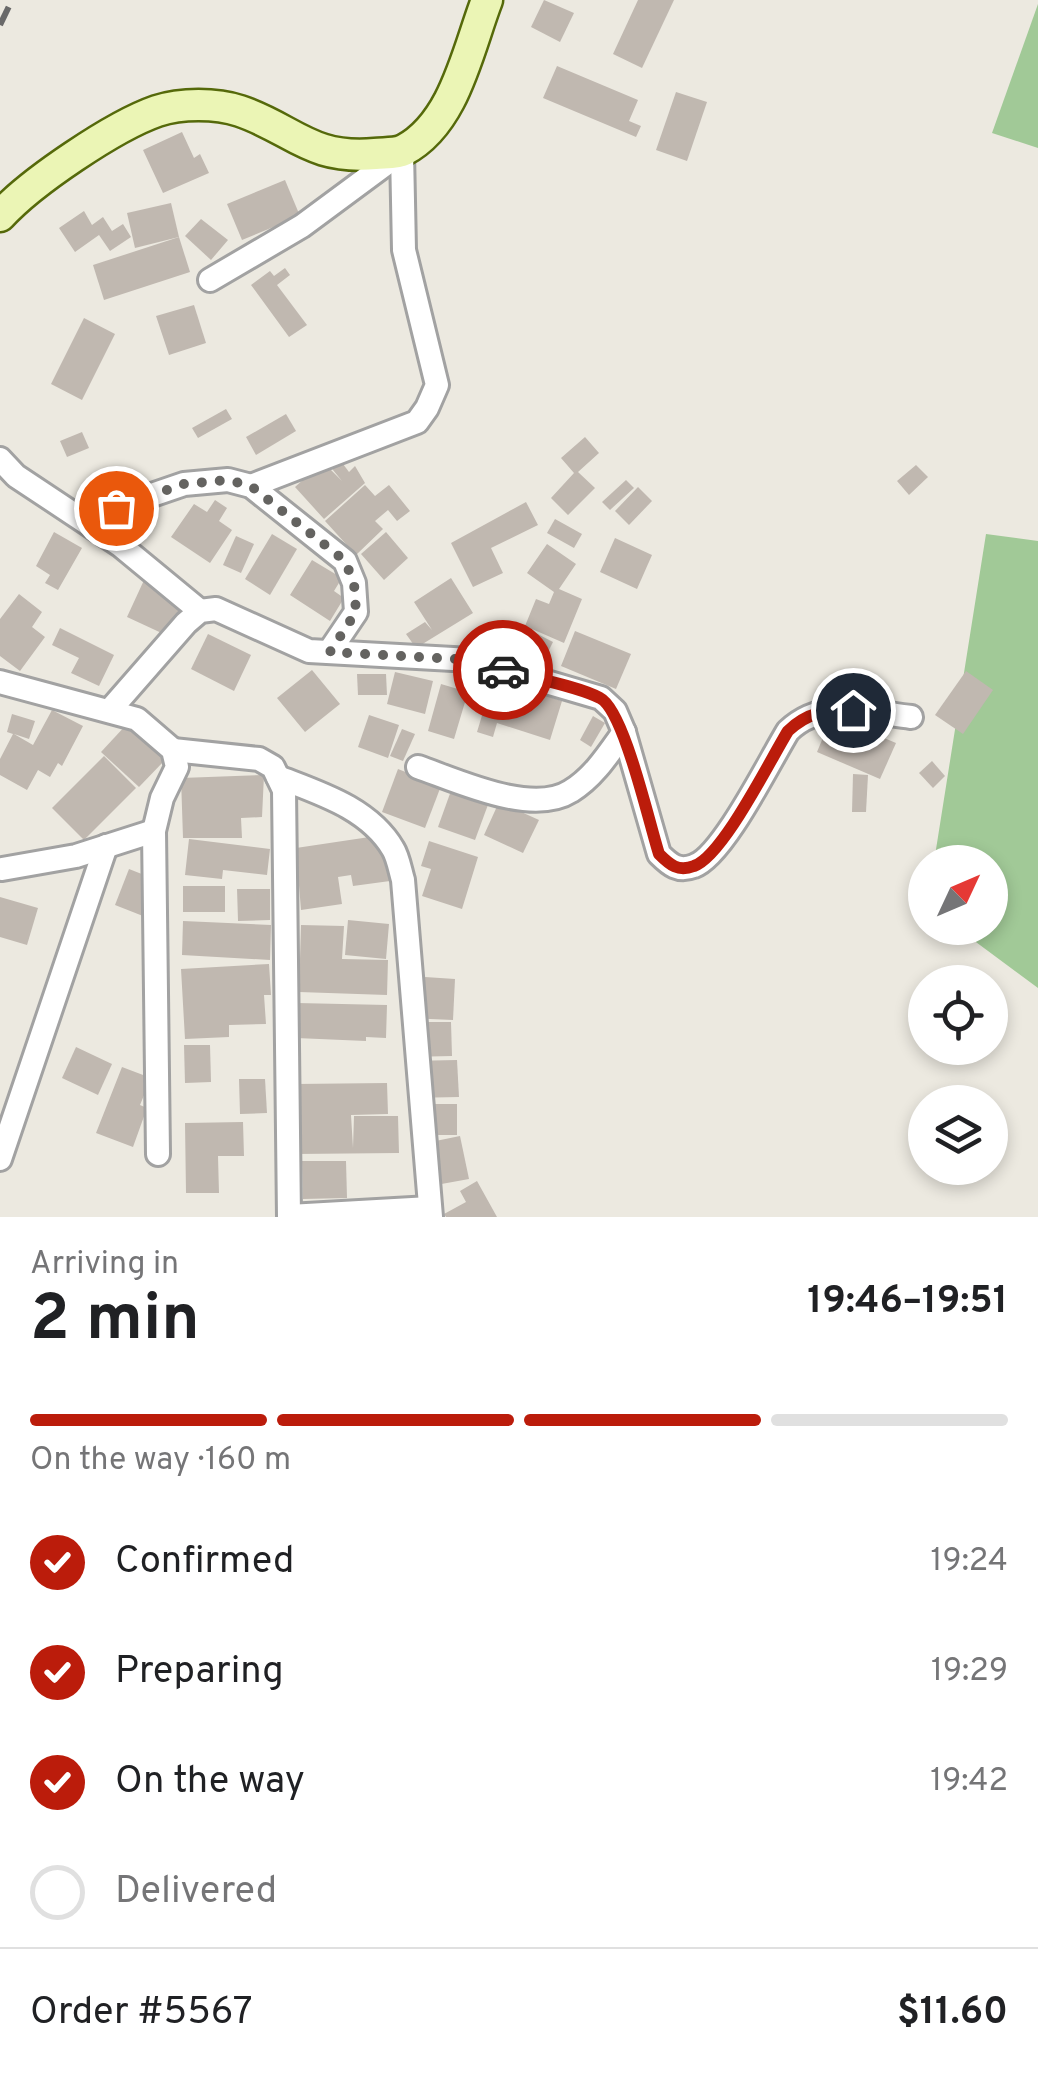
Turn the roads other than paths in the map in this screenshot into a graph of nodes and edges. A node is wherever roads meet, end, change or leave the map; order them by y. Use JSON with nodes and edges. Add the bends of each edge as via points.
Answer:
{"nodes":[{"id":1,"x":487,"y":0,"type":"edge"},
{"id":2,"x":402,"y":152,"type":"junction"},
{"id":3,"x":0,"y":216,"type":"edge"},
{"id":4,"x":210,"y":280,"type":"dead end"},
{"id":5,"x":0,"y":459,"type":"edge"},
{"id":6,"x":251,"y":486,"type":"junction"},
{"id":7,"x":82,"y":520,"type":"junction"},
{"id":8,"x":200,"y":611,"type":"junction"},
{"id":9,"x":330,"y":652,"type":"junction"},
{"id":10,"x":0,"y":682,"type":"edge"},
{"id":11,"x":110,"y":710,"type":"junction"},
{"id":12,"x":911,"y":717,"type":"dead end"},
{"id":13,"x":624,"y":732,"type":"junction"},
{"id":14,"x":173,"y":750,"type":"junction"},
{"id":15,"x":418,"y":768,"type":"dead end"},
{"id":16,"x":278,"y":777,"type":"junction"},
{"id":17,"x":154,"y":831,"type":"junction"},
{"id":18,"x":106,"y":846,"type":"junction"},
{"id":19,"x":2,"y":868,"type":"dead end"},
{"id":20,"x":158,"y":1154,"type":"dead end"},
{"id":21,"x":0,"y":1159,"type":"edge"},
{"id":22,"x":430,"y":1213,"type":"edge"},
{"id":23,"x":288,"y":1217,"type":"edge"}],
"edges":[{"from":1,"to":2,"type":"main road","via":[[447,106]]},
{"from":2,"to":3,"type":"main road","via":[[322,151],[239,110],[160,110],[40,180]]},
{"from":2,"to":4,"type":"street","via":[[302,226]]},
{"from":2,"to":6,"type":"street","via":[[404,250],[438,385],[428,408],[417,422]]},
{"from":5,"to":7,"type":"street"},
{"from":6,"to":7,"type":"street","via":[[228,480],[184,484]]},
{"from":6,"to":9,"type":"street","via":[[345,561],[356,612]]},
{"from":7,"to":8,"type":"street"},
{"from":8,"to":9,"type":"street","via":[[216,609],[309,651]]},
{"from":8,"to":11,"type":"street"},
{"from":9,"to":13,"type":"street","via":[[471,660],[601,698]]},
{"from":10,"to":11,"type":"street"},
{"from":11,"to":14,"type":"street","via":[[137,719]]},
{"from":12,"to":13,"type":"street","via":[[853,710],[801,718],[717,850],[682,869],[659,854]]},
{"from":13,"to":15,"type":"street","via":[[570,792],[542,802]]},
{"from":14,"to":16,"type":"street","via":[[259,759]]},
{"from":14,"to":17,"type":"street","via":[[177,767]]},
{"from":16,"to":22,"type":"street","via":[[341,802],[394,850],[403,880]]},
{"from":16,"to":23,"type":"street","via":[[284,790]]},
{"from":17,"to":18,"type":"street"},
{"from":17,"to":20,"type":"street"},
{"from":18,"to":19,"type":"street"},
{"from":18,"to":21,"type":"street"},
{"from":22,"to":23,"type":"street"}]}
